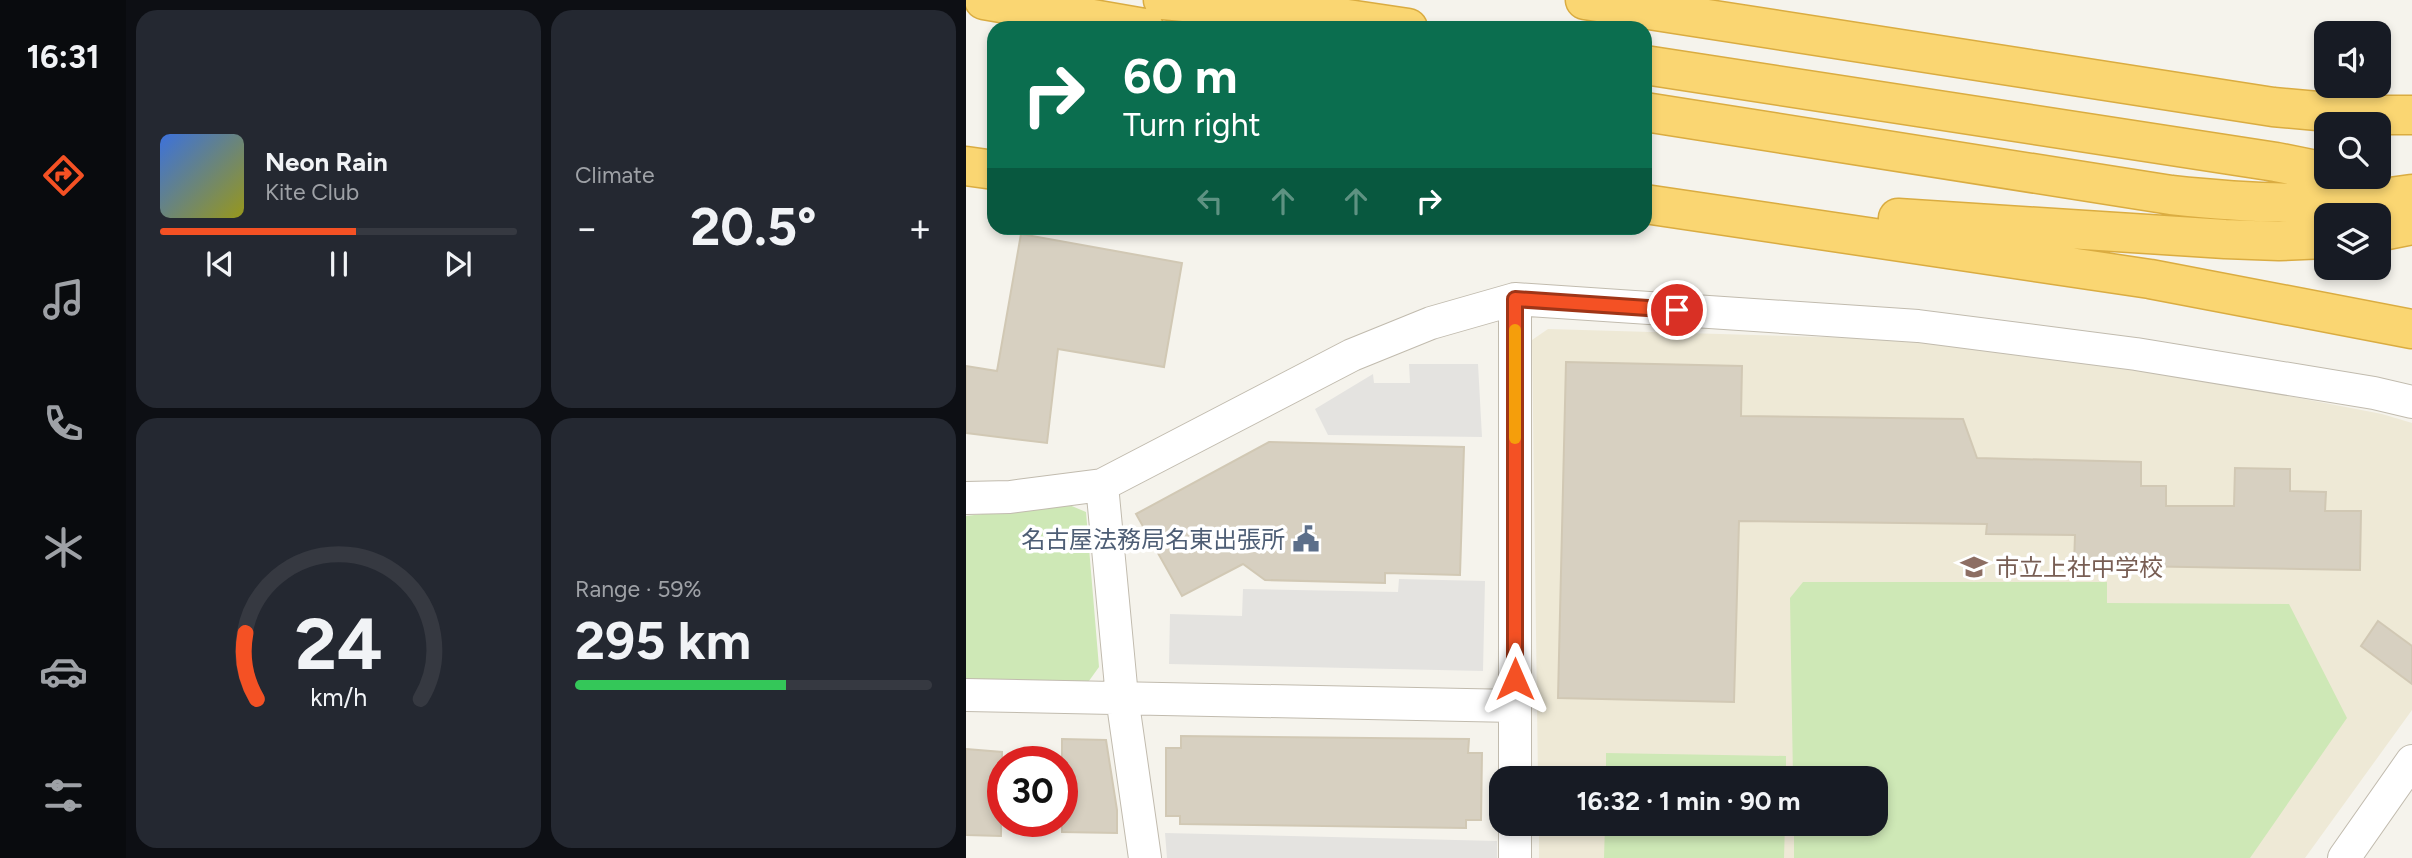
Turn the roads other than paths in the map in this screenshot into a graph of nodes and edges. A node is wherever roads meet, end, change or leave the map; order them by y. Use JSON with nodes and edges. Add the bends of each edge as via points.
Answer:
{"nodes":[{"id":1,"x":984,"y":0,"type":"edge"},
{"id":2,"x":1163,"y":0,"type":"edge"},
{"id":3,"x":1585,"y":0,"type":"edge"},
{"id":4,"x":1104,"y":21,"type":"edge"},
{"id":5,"x":1361,"y":21,"type":"edge"},
{"id":6,"x":1652,"y":66,"type":"edge"},
{"id":7,"x":1652,"y":113,"type":"edge"},
{"id":8,"x":2412,"y":115,"type":"edge"},
{"id":9,"x":966,"y":166,"type":"edge"},
{"id":10,"x":987,"y":169,"type":"edge"},
{"id":11,"x":2314,"y":170,"type":"edge"},
{"id":12,"x":2391,"y":187,"type":"edge"},
{"id":13,"x":2412,"y":192,"type":"edge"},
{"id":14,"x":1652,"y":204,"type":"edge"},
{"id":15,"x":1652,"y":204,"type":"edge"},
{"id":16,"x":2412,"y":225,"type":"edge"},
{"id":17,"x":2391,"y":229,"type":"edge"},
{"id":18,"x":2314,"y":240,"type":"edge"},
{"id":19,"x":1515,"y":299,"type":"junction"},
{"id":20,"x":2412,"y":329,"type":"edge"},
{"id":21,"x":2412,"y":402,"type":"edge"},
{"id":22,"x":1102,"y":485,"type":"junction"},
{"id":23,"x":966,"y":498,"type":"edge"},
{"id":24,"x":966,"y":695,"type":"edge"},
{"id":25,"x":1122,"y":697,"type":"junction"},
{"id":26,"x":1514,"y":706,"type":"junction"},
{"id":27,"x":2412,"y":761,"type":"edge"},
{"id":28,"x":1515,"y":766,"type":"edge"},
{"id":29,"x":1515,"y":836,"type":"edge"},
{"id":30,"x":1145,"y":858,"type":"edge"},
{"id":31,"x":1515,"y":858,"type":"edge"},
{"id":32,"x":2344,"y":858,"type":"edge"}],
"edges":[{"from":1,"to":4,"type":"highway"},
{"from":2,"to":5,"type":"highway"},
{"from":3,"to":8,"type":"highway","via":[[2273,107]]},
{"from":6,"to":11,"type":"highway"},
{"from":7,"to":13,"type":"highway","via":[[2239,203],[2312,204]]},
{"from":9,"to":10,"type":"highway"},
{"from":12,"to":13,"type":"highway"},
{"from":14,"to":18,"type":"highway","via":[[2238,239]]},
{"from":15,"to":20,"type":"highway","via":[[2150,279]]},
{"from":16,"to":17,"type":"highway"},
{"from":19,"to":21,"type":"street","via":[[1919,326],[2136,354]]},
{"from":19,"to":22,"type":"street","via":[[1431,323],[1352,355]]},
{"from":19,"to":26,"type":"street"},
{"from":22,"to":23,"type":"street"},
{"from":22,"to":25,"type":"street"},
{"from":24,"to":25,"type":"street"},
{"from":25,"to":26,"type":"street"},
{"from":25,"to":30,"type":"street"},
{"from":26,"to":28,"type":"street"},
{"from":27,"to":32,"type":"street"},
{"from":29,"to":31,"type":"street"}]}
